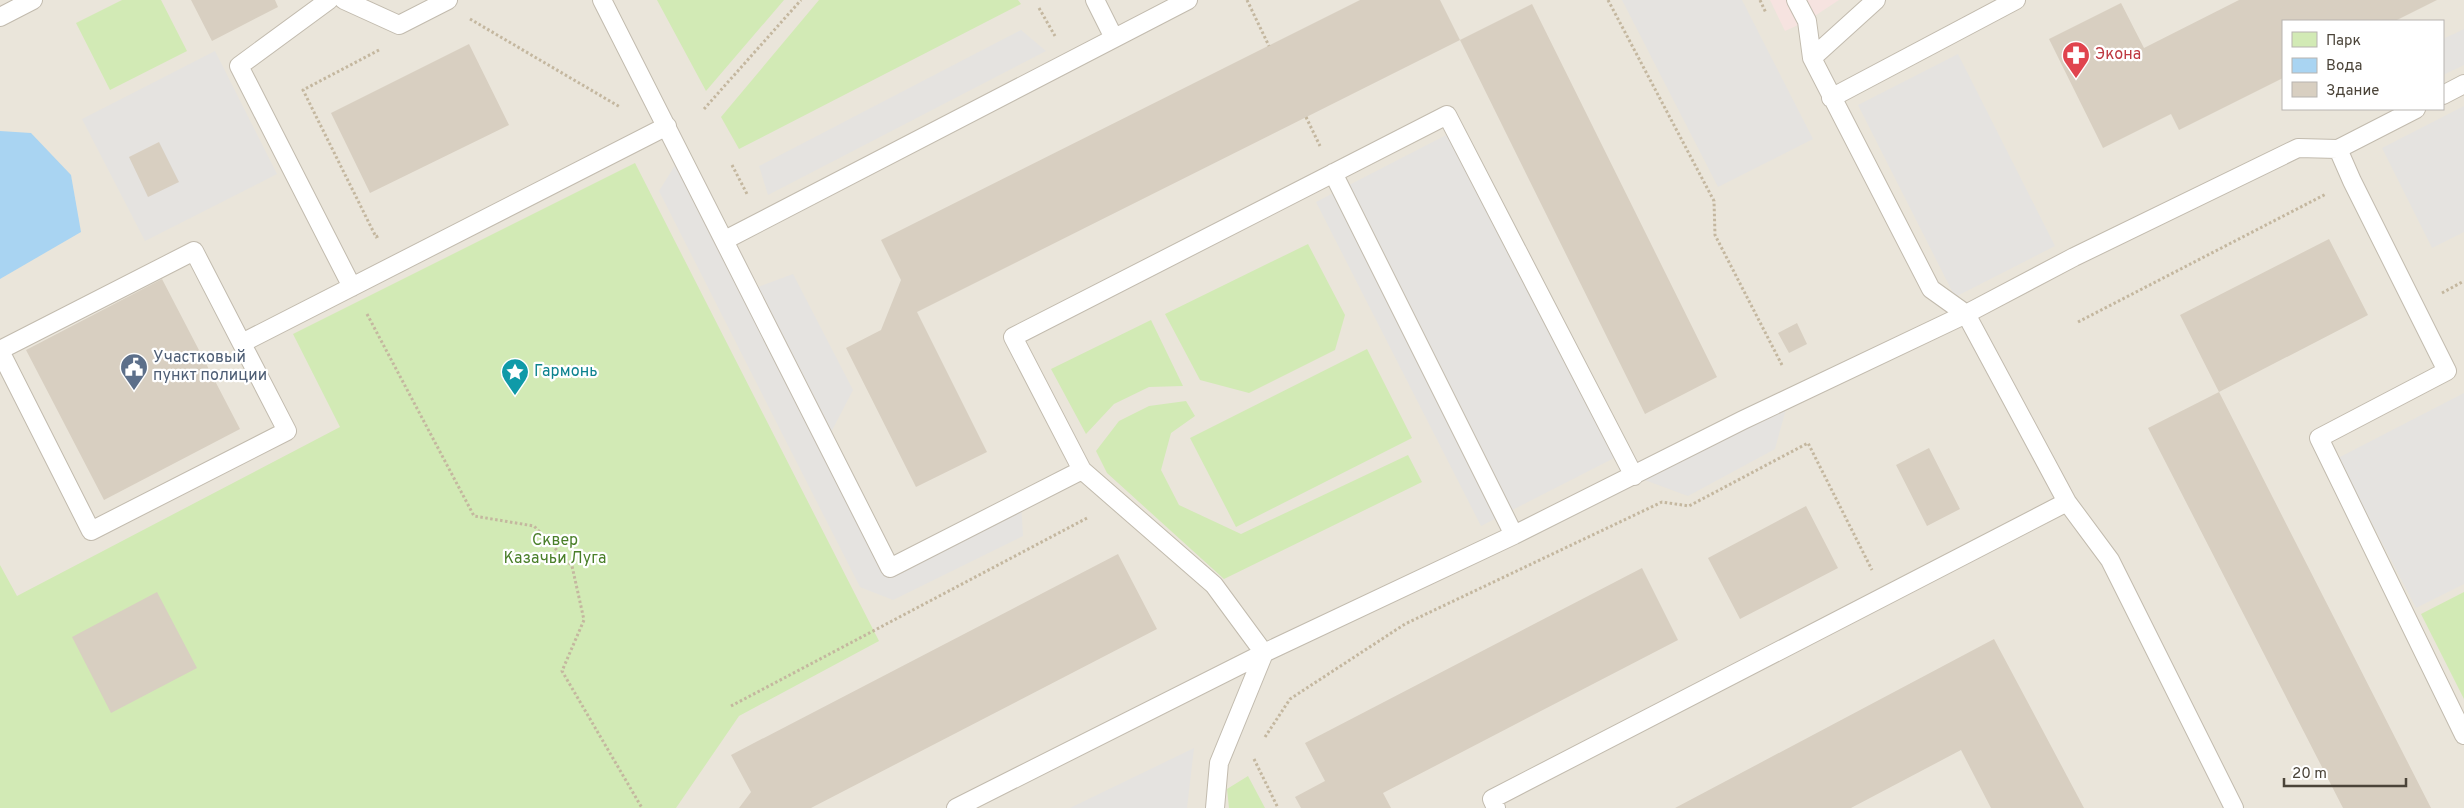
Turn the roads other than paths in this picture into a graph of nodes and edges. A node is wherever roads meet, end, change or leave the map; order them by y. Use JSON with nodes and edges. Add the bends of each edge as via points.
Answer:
{"nodes":[{"id":1,"x":33,"y":0,"type":"edge"},
{"id":2,"x":329,"y":0,"type":"edge"},
{"id":3,"x":344,"y":0,"type":"edge"},
{"id":4,"x":448,"y":0,"type":"edge"},
{"id":5,"x":602,"y":0,"type":"edge"},
{"id":6,"x":1095,"y":0,"type":"edge"},
{"id":7,"x":1188,"y":0,"type":"edge"},
{"id":8,"x":1796,"y":0,"type":"edge"},
{"id":9,"x":1876,"y":0,"type":"edge"},
{"id":10,"x":2016,"y":0,"type":"edge"},
{"id":11,"x":0,"y":17,"type":"edge"},
{"id":12,"x":1114,"y":38,"type":"junction"},
{"id":13,"x":1812,"y":58,"type":"junction"},
{"id":14,"x":2464,"y":84,"type":"edge"},
{"id":15,"x":2444,"y":94,"type":"edge"},
{"id":16,"x":1831,"y":98,"type":"junction"},
{"id":17,"x":2414,"y":110,"type":"edge"},
{"id":18,"x":667,"y":126,"type":"junction"},
{"id":19,"x":2338,"y":149,"type":"junction"},
{"id":20,"x":1334,"y":173,"type":"junction"},
{"id":21,"x":725,"y":240,"type":"junction"},
{"id":22,"x":352,"y":287,"type":"junction"},
{"id":23,"x":1966,"y":314,"type":"junction"},
{"id":24,"x":242,"y":343,"type":"junction"},
{"id":25,"x":0,"y":351,"type":"edge"},
{"id":26,"x":1082,"y":470,"type":"junction"},
{"id":27,"x":1634,"y":476,"type":"junction"},
{"id":28,"x":2067,"y":502,"type":"junction"},
{"id":29,"x":1514,"y":535,"type":"junction"},
{"id":30,"x":1264,"y":653,"type":"junction"},
{"id":31,"x":2464,"y":735,"type":"edge"},
{"id":32,"x":956,"y":808,"type":"edge"},
{"id":33,"x":1216,"y":808,"type":"edge"},
{"id":34,"x":1496,"y":808,"type":"edge"},
{"id":35,"x":2234,"y":808,"type":"edge"}],
"edges":[{"from":1,"to":11,"type":"lane"},
{"from":2,"to":22,"type":"lane","via":[[239,66]]},
{"from":3,"to":4,"type":"lane","via":[[399,25]]},
{"from":5,"to":18,"type":"lane"},
{"from":6,"to":12,"type":"lane"},
{"from":7,"to":12,"type":"lane"},
{"from":8,"to":13,"type":"lane","via":[[1807,21]]},
{"from":9,"to":13,"type":"lane"},
{"from":10,"to":16,"type":"lane"},
{"from":12,"to":21,"type":"lane"},
{"from":13,"to":16,"type":"lane"},
{"from":14,"to":15,"type":"lane"},
{"from":16,"to":23,"type":"lane","via":[[1930,289]]},
{"from":17,"to":19,"type":"lane"},
{"from":18,"to":21,"type":"lane"},
{"from":18,"to":22,"type":"lane"},
{"from":19,"to":23,"type":"lane","via":[[2298,148],[2074,257]]},
{"from":19,"to":31,"type":"lane","via":[[2448,371],[2318,438]]},
{"from":20,"to":26,"type":"lane","via":[[1013,337]]},
{"from":20,"to":27,"type":"lane","via":[[1447,116]]},
{"from":20,"to":29,"type":"lane"},
{"from":21,"to":26,"type":"lane","via":[[890,568]]},
{"from":22,"to":24,"type":"lane"},
{"from":23,"to":27,"type":"lane"},
{"from":23,"to":28,"type":"lane"},
{"from":24,"to":25,"type":"lane","via":[[194,251]]},
{"from":24,"to":25,"type":"lane","via":[[287,431],[91,531]]},
{"from":26,"to":30,"type":"lane","via":[[1214,585]]},
{"from":27,"to":29,"type":"lane"},
{"from":28,"to":34,"type":"lane","via":[[1492,800]]},
{"from":28,"to":35,"type":"lane","via":[[2110,560]]},
{"from":29,"to":30,"type":"lane"},
{"from":30,"to":32,"type":"lane"},
{"from":30,"to":33,"type":"lane","via":[[1219,763]]}]}
